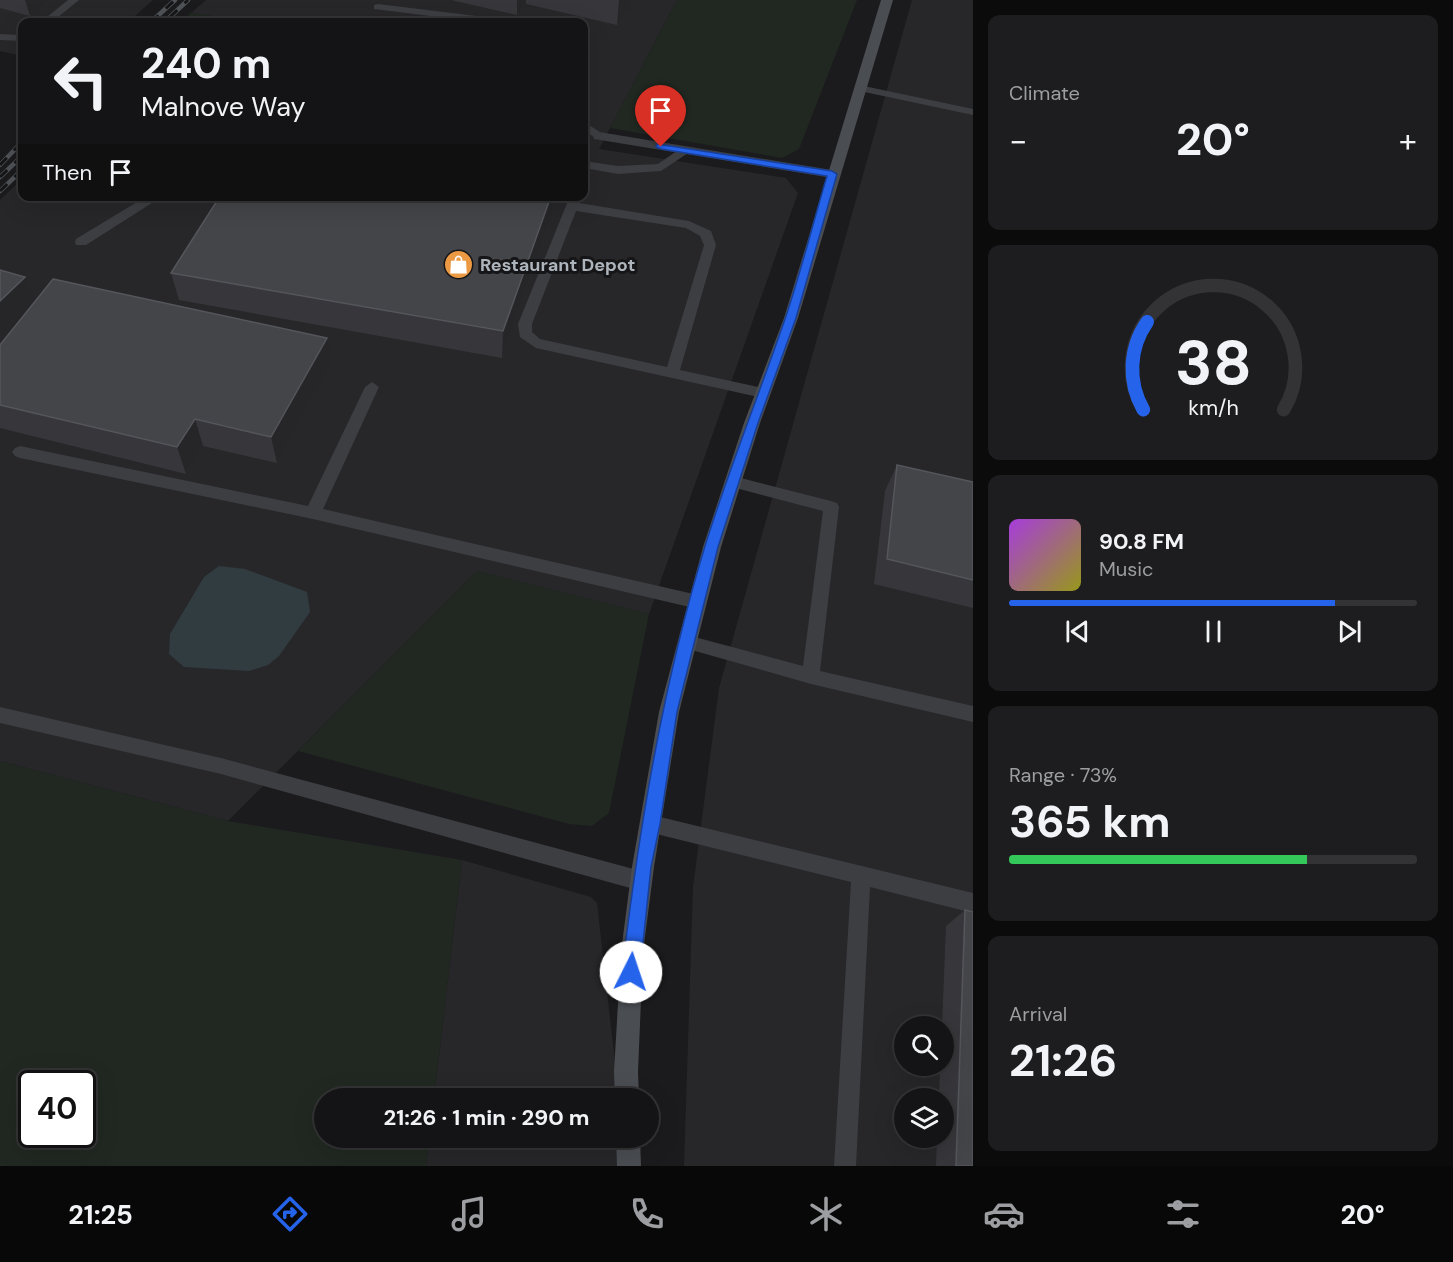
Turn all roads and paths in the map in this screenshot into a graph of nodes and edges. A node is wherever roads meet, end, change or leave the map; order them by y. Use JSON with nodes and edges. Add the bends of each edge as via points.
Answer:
{"nodes":[{"id":1,"x":75,"y":0,"type":"edge"},
{"id":2,"x":887,"y":0,"type":"edge"},
{"id":3,"x":378,"y":8,"type":"dead end"},
{"id":4,"x":51,"y":18,"type":"edge"},
{"id":5,"x":466,"y":18,"type":"edge"},
{"id":6,"x":0,"y":37,"type":"edge"},
{"id":7,"x":18,"y":38,"type":"edge"},
{"id":8,"x":859,"y":88,"type":"junction"},
{"id":9,"x":973,"y":112,"type":"edge"},
{"id":10,"x":588,"y":128,"type":"edge"},
{"id":11,"x":599,"y":136,"type":"joint"},
{"id":12,"x":684,"y":150,"type":"junction"},
{"id":13,"x":588,"y":169,"type":"edge"},
{"id":14,"x":832,"y":174,"type":"junction"},
{"id":15,"x":149,"y":201,"type":"edge"},
{"id":16,"x":574,"y":201,"type":"edge"},
{"id":17,"x":81,"y":242,"type":"dead end"},
{"id":18,"x":672,"y":373,"type":"junction"},
{"id":19,"x":372,"y":387,"type":"dead end"},
{"id":20,"x":763,"y":393,"type":"junction"},
{"id":21,"x":20,"y":452,"type":"dead end"},
{"id":22,"x":733,"y":482,"type":"junction"},
{"id":23,"x":313,"y":513,"type":"junction"},
{"id":24,"x":698,"y":602,"type":"junction"},
{"id":25,"x":687,"y":642,"type":"junction"},
{"id":26,"x":811,"y":676,"type":"junction"},
{"id":27,"x":973,"y":714,"type":"edge"},
{"id":28,"x":0,"y":715,"type":"edge"},
{"id":29,"x":652,"y":824,"type":"junction"},
{"id":30,"x":861,"y":876,"type":"junction"},
{"id":31,"x":641,"y":881,"type":"junction"},
{"id":32,"x":973,"y":903,"type":"edge"},
{"id":33,"x":627,"y":1088,"type":"edge"},
{"id":34,"x":628,"y":1148,"type":"edge"},
{"id":35,"x":629,"y":1166,"type":"edge"},
{"id":36,"x":845,"y":1166,"type":"edge"}],
"edges":[{"from":1,"to":4,"type":"lane"},
{"from":2,"to":8,"type":"street"},
{"from":3,"to":5,"type":"lane"},
{"from":6,"to":7,"type":"lane"},
{"from":8,"to":9,"type":"lane"},
{"from":8,"to":14,"type":"street"},
{"from":10,"to":11,"type":"lane"},
{"from":11,"to":12,"type":"street"},
{"from":12,"to":13,"type":"lane","via":[[662,167]]},
{"from":12,"to":14,"type":"street"},
{"from":14,"to":20,"type":"street","via":[[791,318]]},
{"from":15,"to":17,"type":"lane"},
{"from":16,"to":18,"type":"lane","via":[[689,225],[706,234],[710,245]]},
{"from":16,"to":18,"type":"lane","via":[[525,324],[525,334],[536,343]]},
{"from":18,"to":20,"type":"lane"},
{"from":19,"to":23,"type":"lane"},
{"from":20,"to":22,"type":"street"},
{"from":21,"to":23,"type":"lane"},
{"from":22,"to":24,"type":"street"},
{"from":22,"to":26,"type":"lane","via":[[831,507]]},
{"from":23,"to":24,"type":"lane"},
{"from":24,"to":25,"type":"street"},
{"from":25,"to":26,"type":"lane"},
{"from":25,"to":29,"type":"street","via":[[669,712]]},
{"from":26,"to":27,"type":"lane"},
{"from":28,"to":31,"type":"lane","via":[[221,766]]},
{"from":29,"to":30,"type":"lane"},
{"from":29,"to":31,"type":"street"},
{"from":30,"to":32,"type":"lane"},
{"from":30,"to":36,"type":"lane"},
{"from":31,"to":33,"type":"street","via":[[632,952]]},
{"from":34,"to":35,"type":"street"}]}
